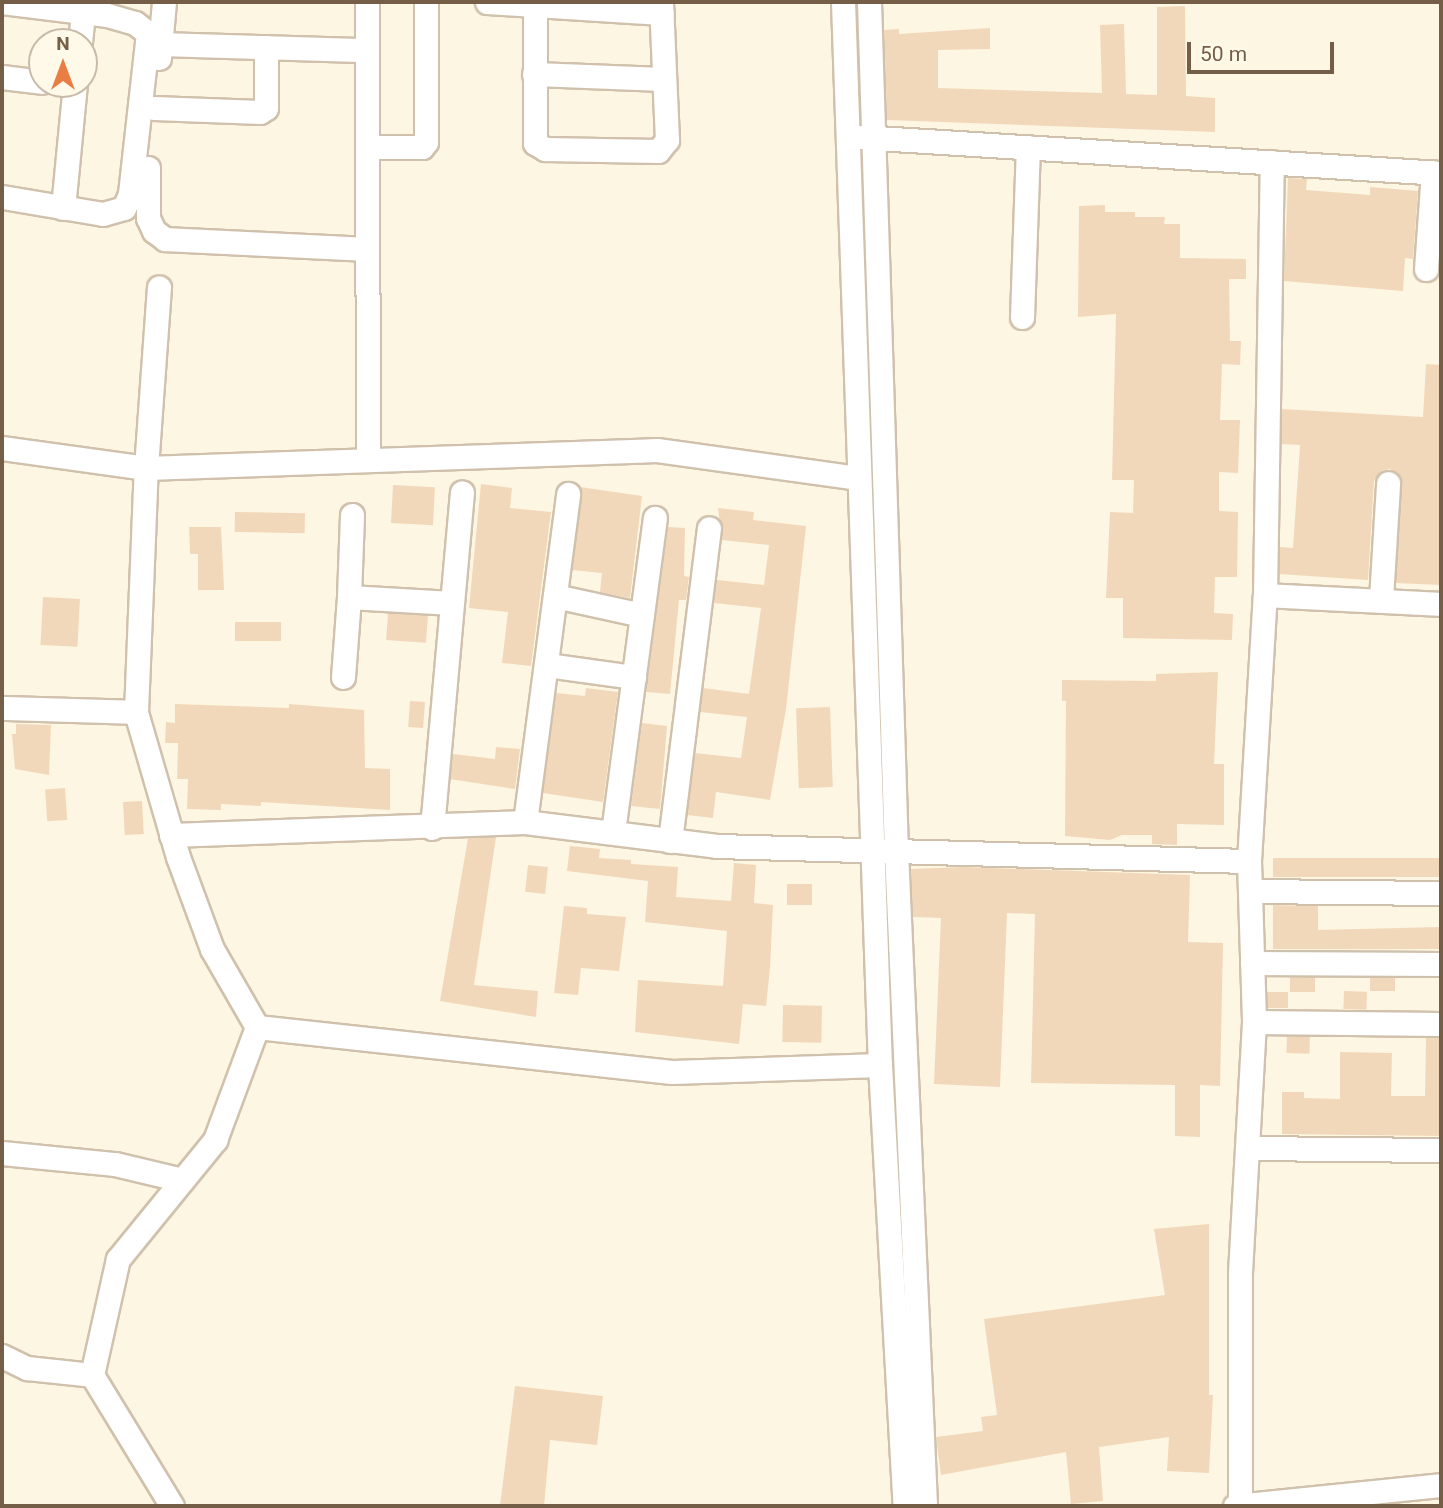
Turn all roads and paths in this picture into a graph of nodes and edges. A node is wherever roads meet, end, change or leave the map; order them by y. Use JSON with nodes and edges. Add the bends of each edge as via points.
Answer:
{"nodes":[{"id":1,"x":2,"y":2,"type":"edge"},
{"id":2,"x":164,"y":2,"type":"edge"},
{"id":3,"x":367,"y":2,"type":"edge"},
{"id":4,"x":426,"y":2,"type":"edge"},
{"id":5,"x":487,"y":2,"type":"edge"},
{"id":6,"x":843,"y":2,"type":"edge"},
{"id":7,"x":869,"y":2,"type":"edge"},
{"id":8,"x":535,"y":5,"type":"junction"},
{"id":9,"x":662,"y":7,"type":"edge"},
{"id":10,"x":108,"y":8,"type":"edge"},
{"id":11,"x":83,"y":12,"type":"junction"},
{"id":12,"x":81,"y":28,"type":"edge"},
{"id":13,"x":160,"y":44,"type":"junction"},
{"id":14,"x":266,"y":47,"type":"junction"},
{"id":15,"x":367,"y":50,"type":"junction"},
{"id":16,"x":534,"y":74,"type":"junction"},
{"id":17,"x":2,"y":77,"type":"edge"},
{"id":18,"x":664,"y":79,"type":"junction"},
{"id":19,"x":28,"y":80,"type":"edge"},
{"id":20,"x":68,"y":98,"type":"edge"},
{"id":21,"x":154,"y":108,"type":"junction"},
{"id":22,"x":847,"y":136,"type":"junction"},
{"id":23,"x":873,"y":138,"type":"junction"},
{"id":24,"x":367,"y":146,"type":"junction"},
{"id":25,"x":1028,"y":147,"type":"junction"},
{"id":26,"x":1272,"y":162,"type":"junction"},
{"id":27,"x":1437,"y":172,"type":"edge"},
{"id":28,"x":2,"y":197,"type":"edge"},
{"id":29,"x":63,"y":208,"type":"junction"},
{"id":30,"x":367,"y":249,"type":"junction"},
{"id":31,"x":1426,"y":269,"type":"dead end"},
{"id":32,"x":159,"y":287,"type":"dead end"},
{"id":33,"x":1022,"y":317,"type":"dead end"},
{"id":34,"x":2,"y":448,"type":"edge"},
{"id":35,"x":368,"y":460,"type":"junction"},
{"id":36,"x":146,"y":468,"type":"junction"},
{"id":37,"x":859,"y":478,"type":"junction"},
{"id":38,"x":1388,"y":483,"type":"dead end"},
{"id":39,"x":462,"y":492,"type":"dead end"},
{"id":40,"x":568,"y":494,"type":"dead end"},
{"id":41,"x":352,"y":515,"type":"dead end"},
{"id":42,"x":655,"y":518,"type":"dead end"},
{"id":43,"x":709,"y":528,"type":"dead end"},
{"id":44,"x":1265,"y":595,"type":"junction"},
{"id":45,"x":555,"y":596,"type":"junction"},
{"id":46,"x":349,"y":597,"type":"junction"},
{"id":47,"x":1381,"y":599,"type":"junction"},
{"id":48,"x":452,"y":603,"type":"junction"},
{"id":49,"x":1441,"y":604,"type":"edge"},
{"id":50,"x":642,"y":615,"type":"junction"},
{"id":51,"x":547,"y":665,"type":"junction"},
{"id":52,"x":343,"y":677,"type":"dead end"},
{"id":53,"x":634,"y":677,"type":"junction"},
{"id":54,"x":2,"y":708,"type":"edge"},
{"id":55,"x":136,"y":712,"type":"junction"},
{"id":56,"x":525,"y":822,"type":"junction"},
{"id":57,"x":432,"y":828,"type":"junction"},
{"id":58,"x":612,"y":832,"type":"junction"},
{"id":59,"x":171,"y":835,"type":"junction"},
{"id":60,"x":670,"y":841,"type":"junction"},
{"id":61,"x":872,"y":850,"type":"junction"},
{"id":62,"x":896,"y":851,"type":"junction"},
{"id":63,"x":1249,"y":861,"type":"junction"},
{"id":64,"x":1250,"y":891,"type":"junction"},
{"id":65,"x":1441,"y":893,"type":"edge"},
{"id":66,"x":1252,"y":963,"type":"junction"},
{"id":67,"x":1441,"y":964,"type":"edge"},
{"id":68,"x":1254,"y":1022,"type":"junction"},
{"id":69,"x":1441,"y":1024,"type":"edge"},
{"id":70,"x":257,"y":1027,"type":"junction"},
{"id":71,"x":880,"y":1065,"type":"junction"},
{"id":72,"x":1248,"y":1148,"type":"junction"},
{"id":73,"x":1441,"y":1150,"type":"edge"},
{"id":74,"x":2,"y":1153,"type":"edge"},
{"id":75,"x":182,"y":1180,"type":"junction"},
{"id":76,"x":2,"y":1356,"type":"edge"},
{"id":77,"x":92,"y":1375,"type":"junction"},
{"id":78,"x":1441,"y":1485,"type":"edge"},
{"id":79,"x":1238,"y":1505,"type":"edge"},
{"id":80,"x":172,"y":1506,"type":"edge"},
{"id":81,"x":905,"y":1506,"type":"edge"},
{"id":82,"x":925,"y":1506,"type":"edge"}],
"edges":[{"from":1,"to":11,"type":"street"},
{"from":2,"to":13,"type":"street"},
{"from":3,"to":15,"type":"street"},
{"from":4,"to":24,"type":"street","via":[[426,142],[422,146]]},
{"from":5,"to":8,"type":"street"},
{"from":6,"to":22,"type":"street"},
{"from":7,"to":23,"type":"street"},
{"from":8,"to":9,"type":"street"},
{"from":8,"to":16,"type":"street"},
{"from":9,"to":18,"type":"street"},
{"from":10,"to":11,"type":"street"},
{"from":10,"to":29,"type":"street","via":[[148,33],[130,194],[124,208],[114,214]]},
{"from":11,"to":12,"type":"street"},
{"from":13,"to":14,"type":"street"},
{"from":13,"to":21,"type":"street"},
{"from":14,"to":15,"type":"street"},
{"from":14,"to":21,"type":"street","via":[[266,108],[260,112]]},
{"from":15,"to":24,"type":"street"},
{"from":16,"to":18,"type":"street"},
{"from":16,"to":18,"type":"street","via":[[535,143],[545,149],[658,151],[667,140]]},
{"from":17,"to":19,"type":"street"},
{"from":20,"to":29,"type":"street"},
{"from":21,"to":30,"type":"street","via":[[145,199],[154,231],[165,239]]},
{"from":22,"to":23,"type":"street"},
{"from":22,"to":37,"type":"street"},
{"from":23,"to":25,"type":"street"},
{"from":23,"to":62,"type":"street"},
{"from":24,"to":30,"type":"street"},
{"from":25,"to":26,"type":"street"},
{"from":25,"to":33,"type":"street"},
{"from":26,"to":27,"type":"street"},
{"from":26,"to":44,"type":"street"},
{"from":27,"to":31,"type":"street"},
{"from":28,"to":29,"type":"street"},
{"from":30,"to":35,"type":"street"},
{"from":32,"to":36,"type":"street"},
{"from":34,"to":36,"type":"street"},
{"from":35,"to":36,"type":"street"},
{"from":35,"to":37,"type":"street","via":[[657,450]]},
{"from":36,"to":55,"type":"street"},
{"from":37,"to":61,"type":"street"},
{"from":38,"to":47,"type":"street"},
{"from":39,"to":48,"type":"street"},
{"from":40,"to":45,"type":"street"},
{"from":41,"to":46,"type":"street"},
{"from":42,"to":50,"type":"street"},
{"from":43,"to":60,"type":"street"},
{"from":44,"to":47,"type":"street"},
{"from":44,"to":63,"type":"street"},
{"from":45,"to":50,"type":"street"},
{"from":45,"to":51,"type":"street"},
{"from":46,"to":48,"type":"street"},
{"from":46,"to":52,"type":"street"},
{"from":47,"to":49,"type":"street"},
{"from":48,"to":57,"type":"street"},
{"from":50,"to":53,"type":"street"},
{"from":51,"to":53,"type":"street"},
{"from":51,"to":56,"type":"street"},
{"from":53,"to":58,"type":"street"},
{"from":54,"to":55,"type":"street"},
{"from":55,"to":59,"type":"street"},
{"from":56,"to":57,"type":"street"},
{"from":56,"to":58,"type":"street"},
{"from":57,"to":59,"type":"street"},
{"from":58,"to":60,"type":"street"},
{"from":59,"to":70,"type":"street","via":[[212,949]]},
{"from":60,"to":61,"type":"street"},
{"from":61,"to":62,"type":"street"},
{"from":61,"to":71,"type":"street"},
{"from":62,"to":63,"type":"street"},
{"from":62,"to":82,"type":"street"},
{"from":63,"to":64,"type":"street"},
{"from":64,"to":65,"type":"street"},
{"from":64,"to":66,"type":"street"},
{"from":66,"to":67,"type":"street"},
{"from":66,"to":68,"type":"street"},
{"from":68,"to":69,"type":"street"},
{"from":68,"to":72,"type":"street"},
{"from":70,"to":71,"type":"street","via":[[672,1072]]},
{"from":70,"to":75,"type":"street","via":[[215,1140]]},
{"from":71,"to":81,"type":"street"},
{"from":72,"to":73,"type":"street"},
{"from":72,"to":79,"type":"street","via":[[1240,1298]]},
{"from":74,"to":75,"type":"street","via":[[115,1164]]},
{"from":75,"to":77,"type":"street","via":[[118,1259]]},
{"from":76,"to":77,"type":"street","via":[[27,1368]]},
{"from":77,"to":80,"type":"street"},
{"from":78,"to":79,"type":"street"}]}
